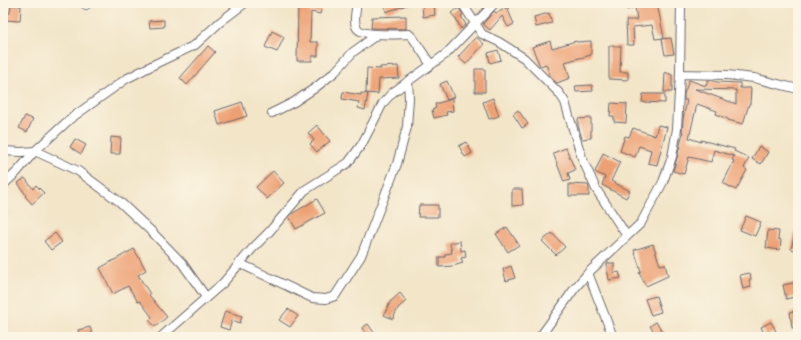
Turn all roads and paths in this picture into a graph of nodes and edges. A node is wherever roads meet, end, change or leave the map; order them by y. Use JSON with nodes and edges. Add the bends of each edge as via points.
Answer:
{"nodes":[{"id":1,"x":245,"y":3,"type":"edge"},
{"id":2,"x":356,"y":3,"type":"edge"},
{"id":3,"x":462,"y":3,"type":"edge"},
{"id":4,"x":495,"y":3,"type":"edge"},
{"id":5,"x":681,"y":3,"type":"edge"},
{"id":6,"x":475,"y":23,"type":"junction"},
{"id":7,"x":378,"y":34,"type":"junction"},
{"id":8,"x":431,"y":65,"type":"junction"},
{"id":9,"x":680,"y":74,"type":"junction"},
{"id":10,"x":408,"y":81,"type":"junction"},
{"id":11,"x":798,"y":89,"type":"edge"},
{"id":12,"x":272,"y":113,"type":"dead end"},
{"id":13,"x":35,"y":150,"type":"junction"},
{"id":14,"x":3,"y":151,"type":"edge"},
{"id":15,"x":3,"y":185,"type":"edge"},
{"id":16,"x":627,"y":236,"type":"junction"},
{"id":17,"x":239,"y":263,"type":"junction"},
{"id":18,"x":588,"y":274,"type":"junction"},
{"id":19,"x":206,"y":296,"type":"junction"},
{"id":20,"x":161,"y":337,"type":"edge"},
{"id":21,"x":540,"y":337,"type":"edge"},
{"id":22,"x":614,"y":337,"type":"edge"}],
"edges":[{"from":1,"to":13,"type":"street","via":[[195,45],[126,79],[70,119]]},
{"from":2,"to":7,"type":"street","via":[[356,28],[360,32]]},
{"from":3,"to":6,"type":"street"},
{"from":4,"to":6,"type":"street"},
{"from":5,"to":9,"type":"street"},
{"from":6,"to":8,"type":"street","via":[[446,54]]},
{"from":6,"to":16,"type":"street","via":[[482,34],[524,58],[559,93],[596,189]]},
{"from":7,"to":8,"type":"street","via":[[409,34]]},
{"from":7,"to":12,"type":"street","via":[[353,52],[335,72],[315,88]]},
{"from":8,"to":10,"type":"street"},
{"from":9,"to":11,"type":"street","via":[[754,78]]},
{"from":9,"to":16,"type":"street","via":[[677,129],[672,157],[663,182],[641,223]]},
{"from":10,"to":17,"type":"street","via":[[383,103],[362,144],[348,163],[305,190]]},
{"from":10,"to":17,"type":"street","via":[[406,127],[397,164],[360,256],[335,296],[326,299],[312,298]]},
{"from":13,"to":14,"type":"street"},
{"from":13,"to":15,"type":"street"},
{"from":13,"to":19,"type":"street","via":[[78,171],[120,202],[182,264]]},
{"from":16,"to":18,"type":"street"},
{"from":17,"to":19,"type":"street","via":[[223,283]]},
{"from":18,"to":21,"type":"street"},
{"from":18,"to":22,"type":"street"},
{"from":19,"to":20,"type":"street"}]}
